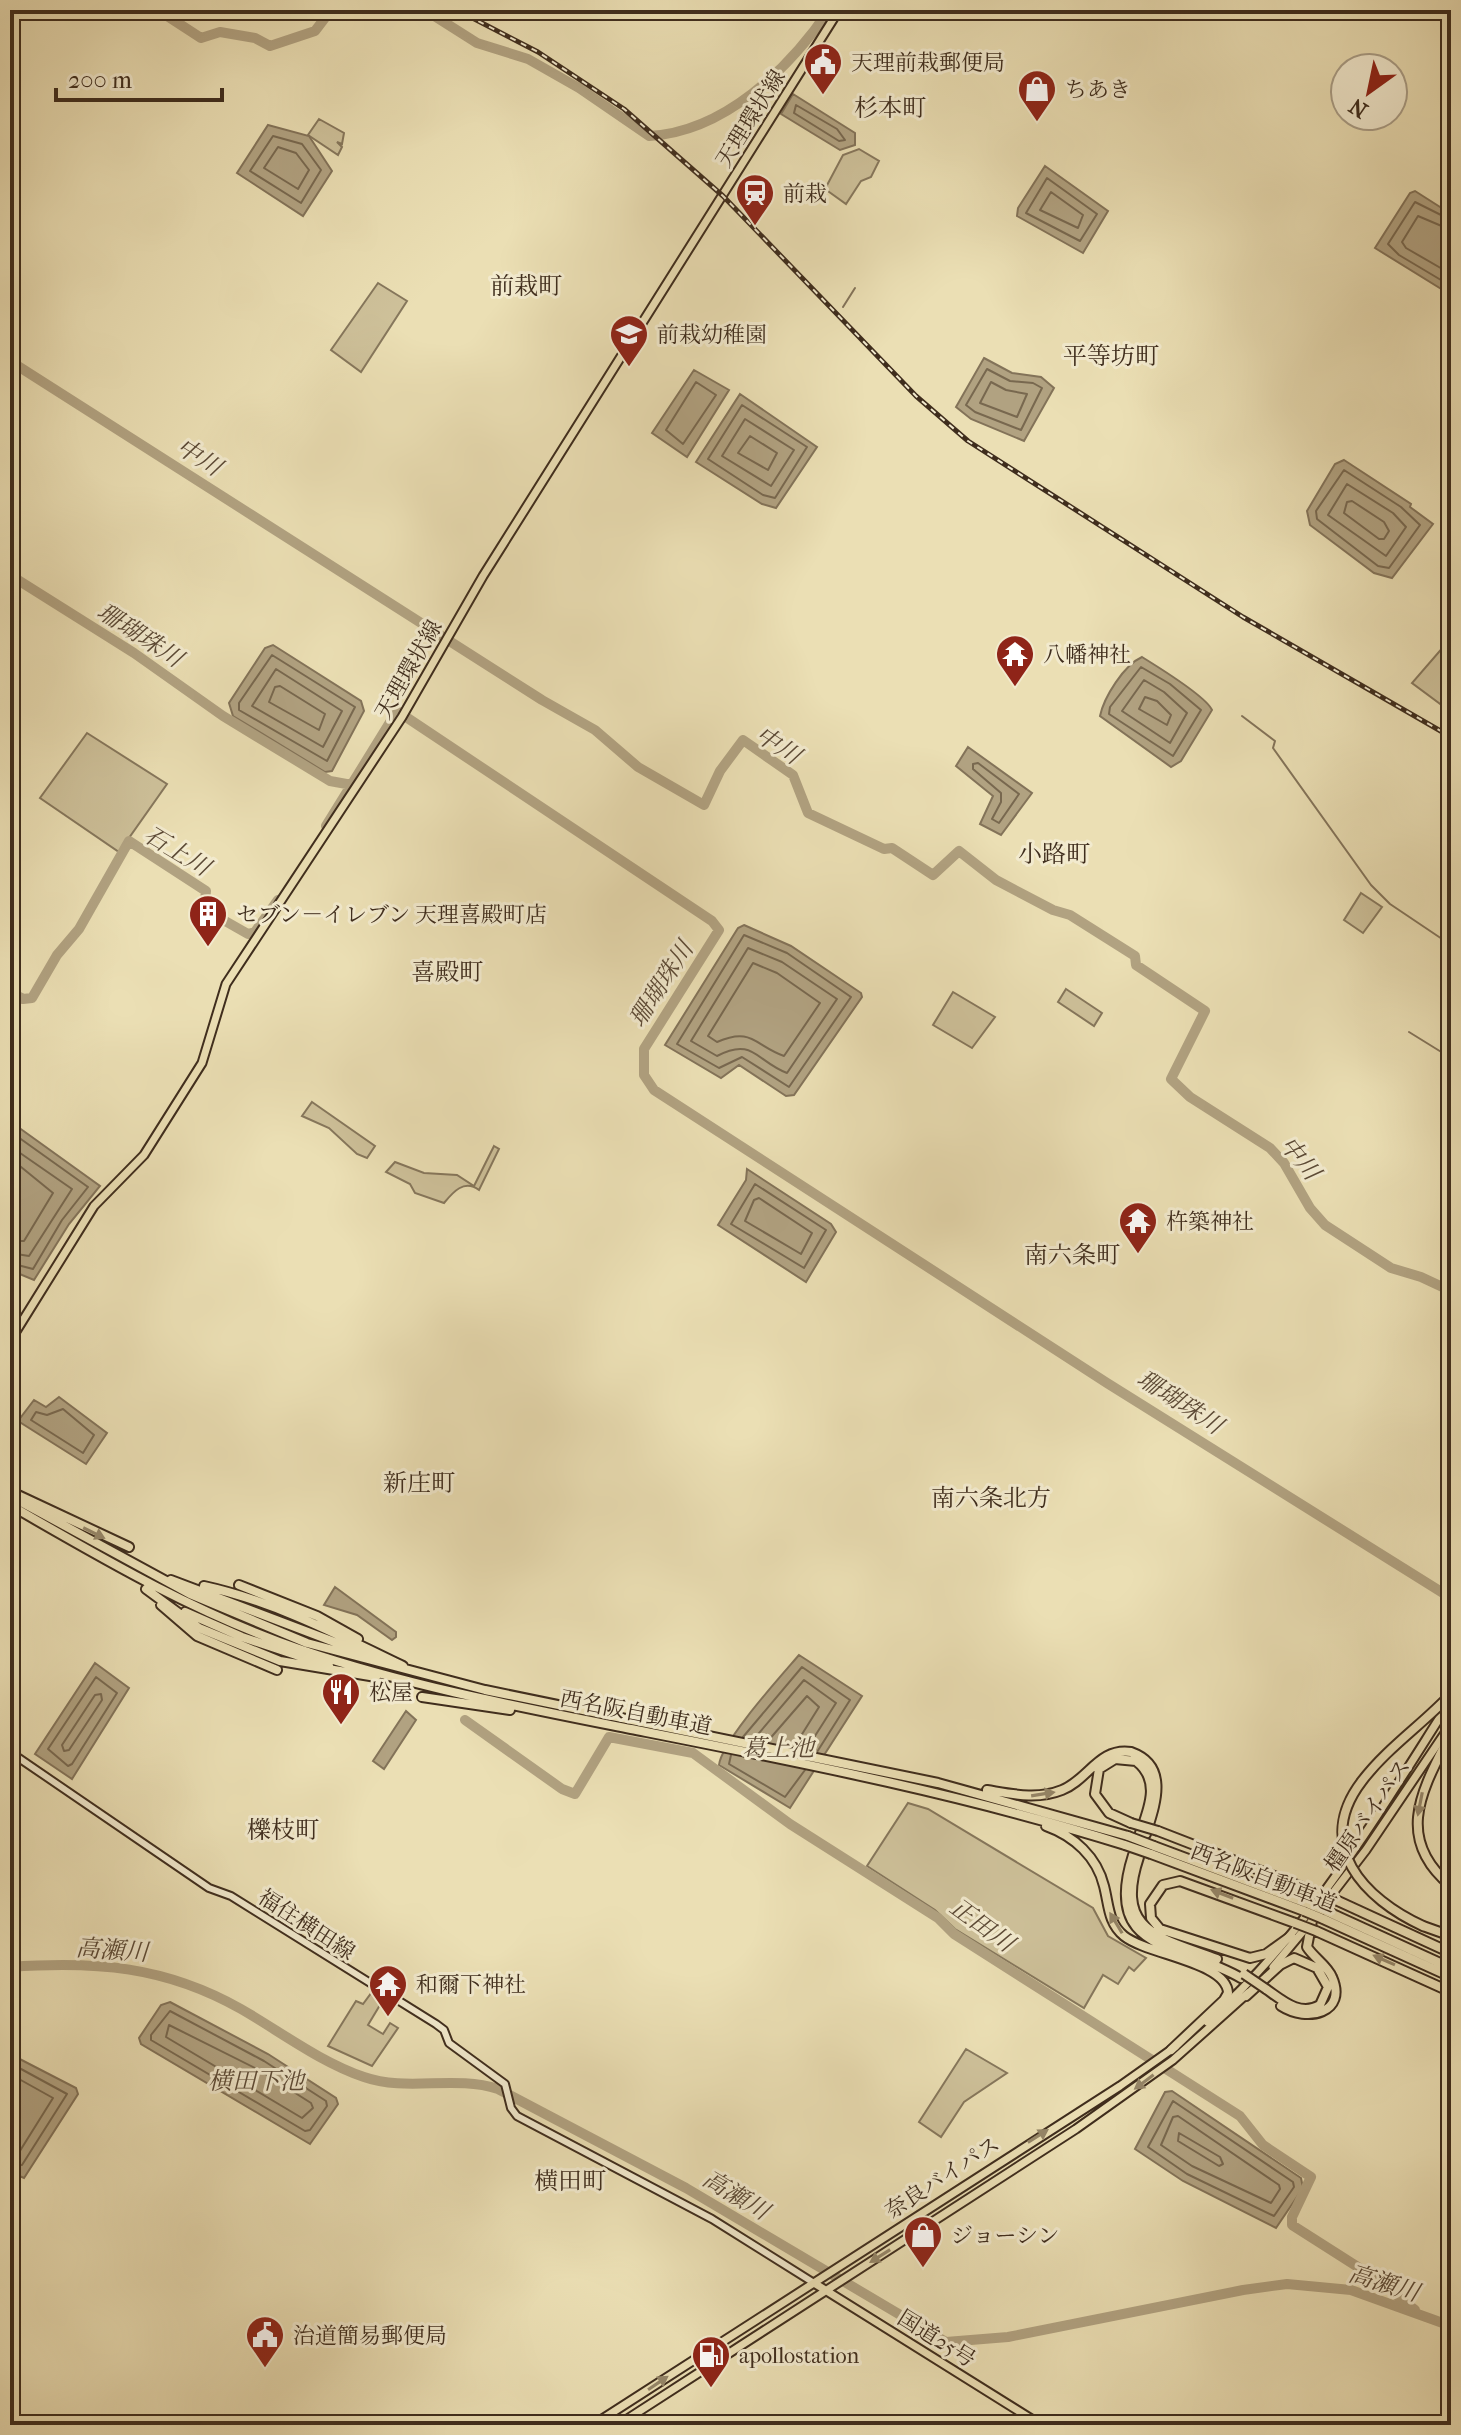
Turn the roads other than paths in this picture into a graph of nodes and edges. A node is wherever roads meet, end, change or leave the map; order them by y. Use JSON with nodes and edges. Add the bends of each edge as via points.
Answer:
{"nodes":[{"id":1,"x":839,"y":10,"type":"edge"},
{"id":2,"x":10,"y":1341,"type":"edge"},
{"id":3,"x":10,"y":1494,"type":"edge"},
{"id":4,"x":10,"y":1505,"type":"edge"},
{"id":5,"x":129,"y":1547,"type":"dead end"},
{"id":6,"x":124,"y":1572,"type":"junction"},
{"id":7,"x":145,"y":1572,"type":"junction"},
{"id":8,"x":174,"y":1581,"type":"junction"},
{"id":9,"x":239,"y":1585,"type":"dead end"},
{"id":10,"x":277,"y":1670,"type":"dead end"},
{"id":11,"x":421,"y":1674,"type":"junction"},
{"id":12,"x":400,"y":1680,"type":"junction"},
{"id":13,"x":422,"y":1697,"type":"dead end"},
{"id":14,"x":1450,"y":1700,"type":"edge"},
{"id":15,"x":582,"y":1719,"type":"junction"},
{"id":16,"x":1451,"y":1724,"type":"edge"},
{"id":17,"x":1451,"y":1733,"type":"edge"},
{"id":18,"x":709,"y":1739,"type":"junction"},
{"id":19,"x":10,"y":1752,"type":"edge"},
{"id":20,"x":841,"y":1766,"type":"junction"},
{"id":21,"x":938,"y":1783,"type":"junction"},
{"id":22,"x":946,"y":1794,"type":"junction"},
{"id":23,"x":1126,"y":1841,"type":"junction"},
{"id":24,"x":1136,"y":1856,"type":"dead end"},
{"id":25,"x":1451,"y":1886,"type":"edge"},
{"id":26,"x":1320,"y":1917,"type":"junction"},
{"id":27,"x":1291,"y":1936,"type":"junction"},
{"id":28,"x":1451,"y":1936,"type":"edge"},
{"id":29,"x":1186,"y":1951,"type":"junction"},
{"id":30,"x":1451,"y":1953,"type":"edge"},
{"id":31,"x":1214,"y":1961,"type":"junction"},
{"id":32,"x":1451,"y":1968,"type":"edge"},
{"id":33,"x":1451,"y":1977,"type":"edge"},
{"id":34,"x":1264,"y":1990,"type":"junction"},
{"id":35,"x":1451,"y":1992,"type":"edge"},
{"id":36,"x":1246,"y":1996,"type":"junction"},
{"id":37,"x":1171,"y":2050,"type":"junction"},
{"id":38,"x":816,"y":2282,"type":"junction"},
{"id":39,"x":827,"y":2290,"type":"junction"},
{"id":40,"x":593,"y":2425,"type":"edge"},
{"id":41,"x":618,"y":2425,"type":"edge"},
{"id":42,"x":1041,"y":2425,"type":"edge"}],
"edges":[{"from":1,"to":2,"type":"main road","name":"天理環状線","via":[[404,714],[226,984],[202,1063],[144,1155],[94,1206]]},
{"from":3,"to":5,"type":"highway","one_way":true},
{"from":3,"to":7,"type":"highway","name":"西名阪自動車道"},
{"from":4,"to":6,"type":"highway"},
{"from":6,"to":10,"type":"highway","via":[[199,1631]]},
{"from":6,"to":12,"type":"highway","via":[[210,1621],[309,1656]]},
{"from":6,"to":12,"type":"highway","via":[[199,1628],[266,1656],[287,1664]]},
{"from":7,"to":8,"type":"highway"},
{"from":7,"to":11,"type":"highway","name":"西名阪自動車道","via":[[268,1628]]},
{"from":8,"to":11,"type":"highway"},
{"from":8,"to":11,"type":"highway","via":[[200,1585]]},
{"from":9,"to":11,"type":"highway"},
{"from":11,"to":18,"type":"highway","name":"西名阪自動車道"},
{"from":12,"to":15,"type":"highway","name":"西名阪自動車道"},
{"from":13,"to":15,"type":"highway"},
{"from":14,"to":27,"type":"main road","name":"橿原バイパス","via":[[1338,1875]]},
{"from":14,"to":28,"type":"highway","bridge":true,"via":[[1363,1780],[1343,1829],[1346,1852],[1361,1884],[1379,1902]]},
{"from":15,"to":18,"type":"highway","name":"西名阪自動車道"},
{"from":16,"to":26,"type":"main road","name":"橿原バイパス"},
{"from":17,"to":25,"type":"highway","one_way":true,"via":[[1417,1813],[1423,1849]]},
{"from":18,"to":20,"type":"highway","name":"西名阪自動車道"},
{"from":19,"to":38,"type":"main road","name":"福住横田線","via":[[209,1888],[231,1896],[436,2024],[449,2043],[509,2089],[517,2116],[712,2219]]},
{"from":20,"to":21,"type":"highway","name":"西名阪自動車道"},
{"from":20,"to":22,"type":"highway","name":"西名阪自動車道"},
{"from":21,"to":23,"type":"highway","name":"西名阪自動車道"},
{"from":21,"to":30,"type":"highway","one_way":true,"bridge":true,"via":[[1045,1795],[1074,1784],[1110,1753],[1131,1752],[1148,1763],[1157,1781],[1155,1805],[1143,1834],[1149,1804],[1150,1780],[1136,1761],[1115,1759],[1099,1769],[1095,1794],[1109,1813],[1131,1823],[1158,1831],[1338,1901]]},
{"from":22,"to":23,"type":"highway","name":"西名阪自動車道"},
{"from":29,"to":22,"type":"highway","one_way":true,"via":[[1135,1943],[1120,1933],[1096,1865],[1072,1839]]},
{"from":23,"to":26,"type":"highway","name":"西名阪自動車道","bridge":true},
{"from":24,"to":29,"type":"highway","via":[[1130,1887],[1135,1916],[1155,1936]]},
{"from":26,"to":32,"type":"highway","name":"西名阪自動車道"},
{"from":26,"to":33,"type":"highway","name":"西名阪自動車道"},
{"from":26,"to":34,"type":"highway","via":[[1306,1943],[1334,1980],[1331,2003],[1318,2014],[1302,2016]]},
{"from":26,"to":36,"type":"main road","name":"橿原バイパス"},
{"from":27,"to":31,"type":"highway","via":[[1258,1957]]},
{"from":27,"to":37,"type":"main road","name":"奈良バイパス","via":[[1237,1994]]},
{"from":29,"to":31,"type":"highway"},
{"from":29,"to":31,"type":"highway"},
{"from":29,"to":31,"type":"highway","via":[[1203,1950]]},
{"from":29,"to":31,"type":"highway","via":[[1196,1962]]},
{"from":35,"to":29,"type":"highway","one_way":true,"bridge":true,"via":[[1205,1887],[1171,1882],[1152,1896],[1151,1918]]},
{"from":31,"to":34,"type":"highway","bridge":true},
{"from":31,"to":37,"type":"highway","via":[[1227,1996]]},
{"from":34,"to":36,"type":"highway","via":[[1306,2010],[1320,2005],[1328,1987],[1317,1968],[1294,1958]]},
{"from":36,"to":39,"type":"main road","name":"奈良バイパス","one_way":true,"via":[[1138,2087]]},
{"from":38,"to":37,"type":"main road","name":"奈良バイパス","one_way":true},
{"from":38,"to":39,"type":"main road","name":"国道25号"},
{"from":40,"to":38,"type":"main road","name":"奈良バイパス","one_way":true},
{"from":39,"to":41,"type":"main road","name":"奈良バイパス"},
{"from":39,"to":42,"type":"main road","name":"国道25号"}]}
